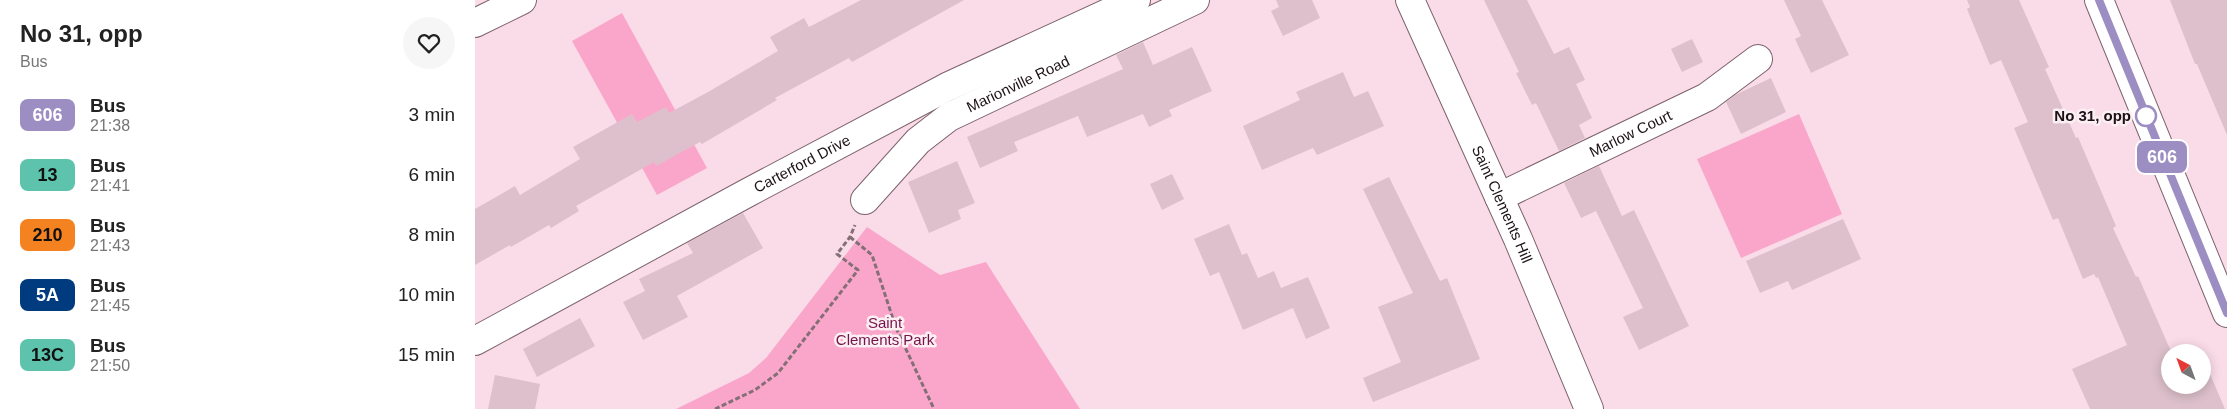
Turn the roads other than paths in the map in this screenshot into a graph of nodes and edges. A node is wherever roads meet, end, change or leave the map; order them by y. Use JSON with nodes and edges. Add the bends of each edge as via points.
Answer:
{"nodes":[{"id":1,"x":522,"y":0,"type":"edge"},
{"id":2,"x":1136,"y":0,"type":"edge"},
{"id":3,"x":1195,"y":0,"type":"edge"},
{"id":4,"x":1410,"y":0,"type":"edge"},
{"id":5,"x":2099,"y":0,"type":"edge"},
{"id":6,"x":475,"y":23,"type":"edge"},
{"id":7,"x":1757,"y":59,"type":"dead end"},
{"id":8,"x":1499,"y":197,"type":"junction"},
{"id":9,"x":865,"y":200,"type":"road end"},
{"id":10,"x":2227,"y":313,"type":"edge"},
{"id":11,"x":475,"y":341,"type":"edge"},
{"id":12,"x":1589,"y":409,"type":"edge"}],
"edges":[{"from":1,"to":6,"type":"main road"},
{"from":2,"to":11,"type":"main road","name":"Carterford Drive","via":[[947,88]]},
{"from":3,"to":9,"type":"main road","name":"Marionville Road","via":[[949,117],[918,141]]},
{"from":4,"to":8,"type":"main road","name":"Saint Clements Hill"},
{"from":5,"to":10,"type":"main road"},
{"from":7,"to":8,"type":"main road","name":"Marlow Court","via":[[1707,96]]},
{"from":8,"to":12,"type":"main road","name":"Saint Clements Hill"}]}
